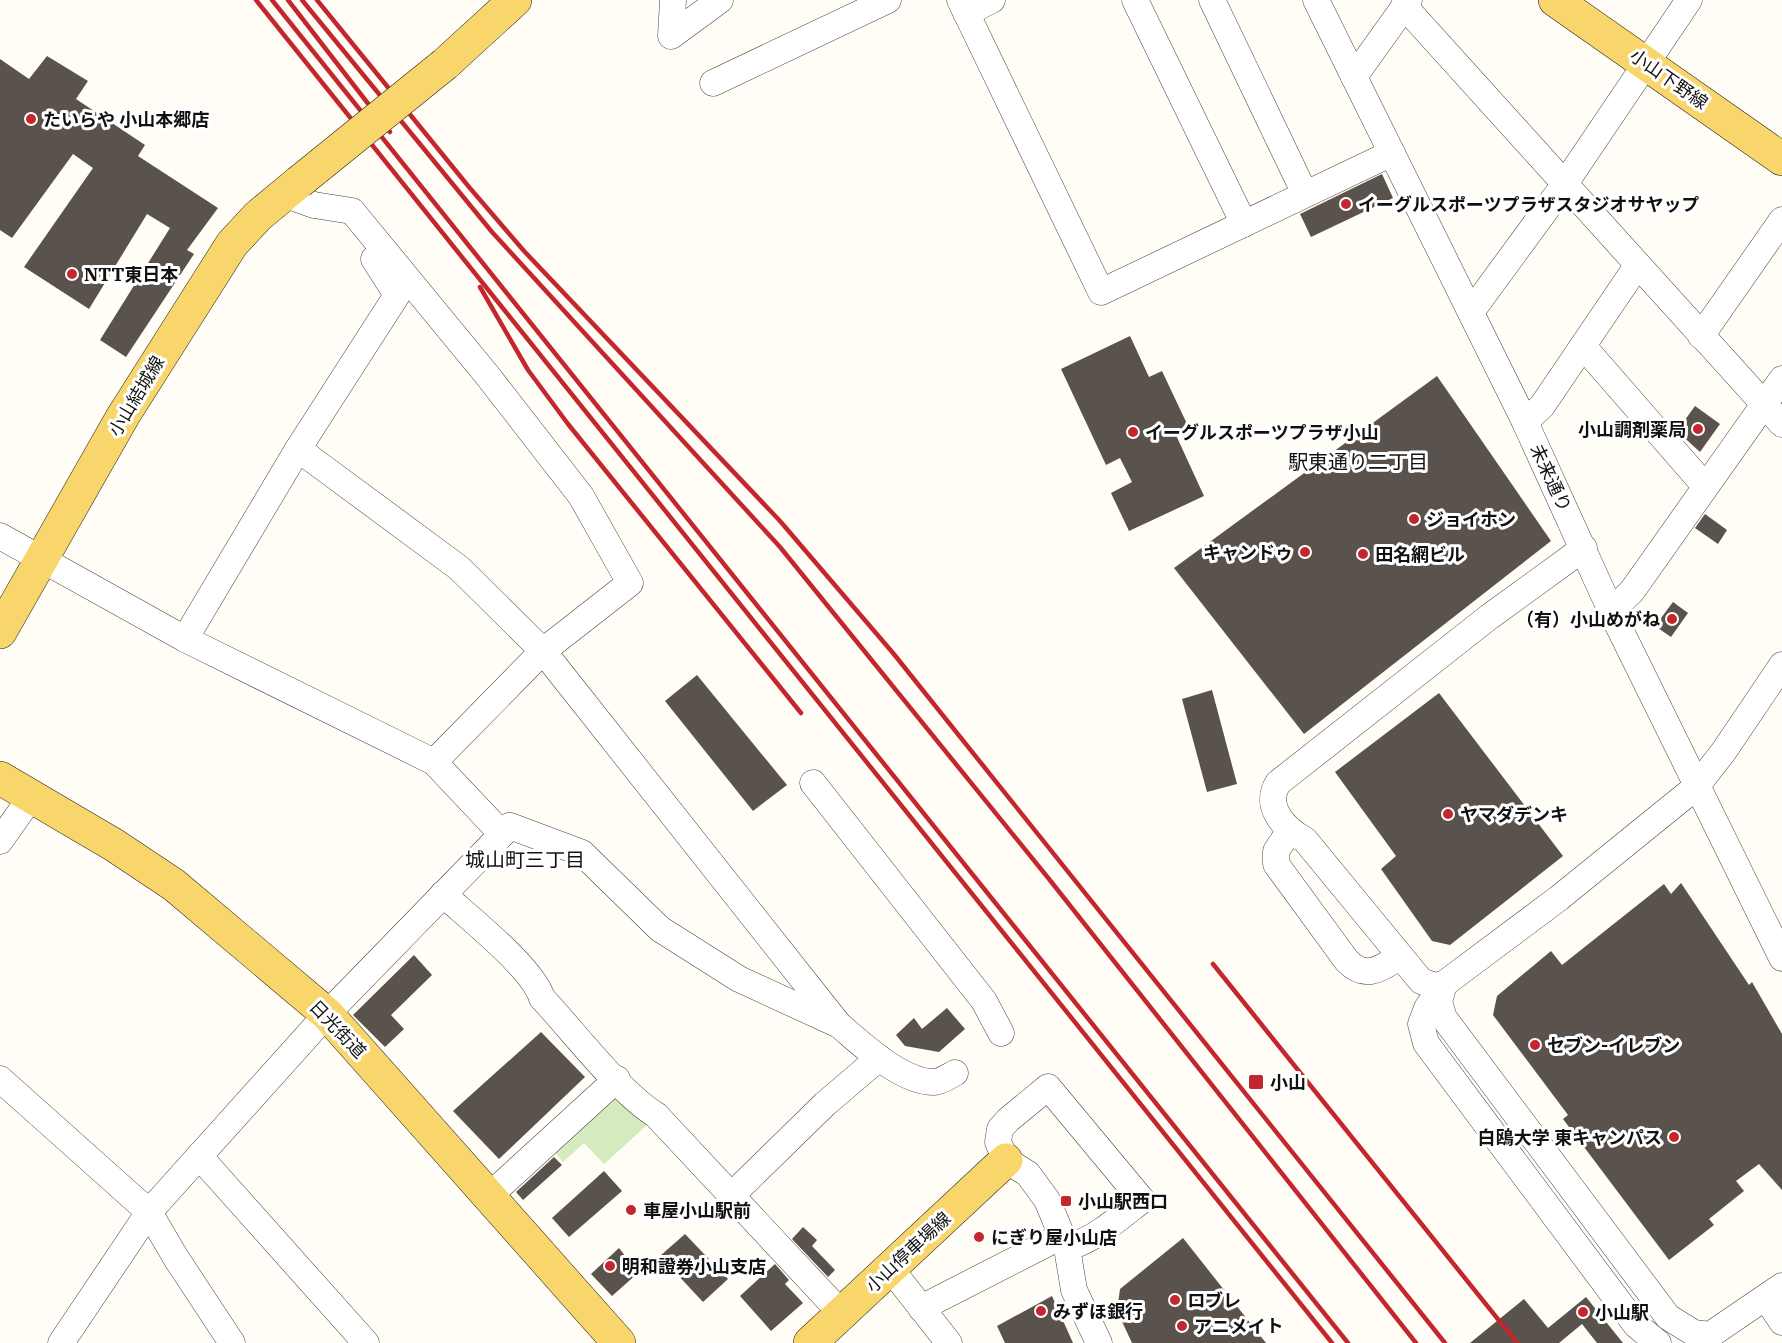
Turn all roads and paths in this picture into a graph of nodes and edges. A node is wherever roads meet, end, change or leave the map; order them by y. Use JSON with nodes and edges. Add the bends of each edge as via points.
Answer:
{"nodes":[{"id":1,"x":515,"y":0,"type":"edge"},
{"id":2,"x":673,"y":0,"type":"edge"},
{"id":3,"x":720,"y":0,"type":"edge"},
{"id":4,"x":888,"y":0,"type":"edge"},
{"id":5,"x":992,"y":0,"type":"edge"},
{"id":6,"x":1135,"y":0,"type":"edge"},
{"id":7,"x":1212,"y":0,"type":"edge"},
{"id":8,"x":1316,"y":0,"type":"edge"},
{"id":9,"x":1555,"y":0,"type":"edge"},
{"id":10,"x":1689,"y":0,"type":"edge"},
{"id":11,"x":1406,"y":3,"type":"edge"},
{"id":12,"x":963,"y":6,"type":"edge"},
{"id":13,"x":1645,"y":63,"type":"junction"},
{"id":14,"x":1354,"y":77,"type":"junction"},
{"id":15,"x":713,"y":83,"type":"dead end"},
{"id":16,"x":1392,"y":153,"type":"junction"},
{"id":17,"x":1782,"y":159,"type":"edge"},
{"id":18,"x":1563,"y":185,"type":"junction"},
{"id":19,"x":291,"y":188,"type":"junction"},
{"id":20,"x":1305,"y":194,"type":"junction"},
{"id":21,"x":352,"y":211,"type":"junction"},
{"id":22,"x":1782,"y":220,"type":"edge"},
{"id":23,"x":1244,"y":224,"type":"junction"},
{"id":24,"x":1637,"y":266,"type":"junction"},
{"id":25,"x":1471,"y":312,"type":"junction"},
{"id":26,"x":1701,"y":336,"type":"junction"},
{"id":27,"x":1583,"y":346,"type":"junction"},
{"id":28,"x":1782,"y":379,"type":"edge"},
{"id":29,"x":1764,"y":405,"type":"junction"},
{"id":30,"x":1525,"y":422,"type":"junction"},
{"id":31,"x":1782,"y":424,"type":"edge"},
{"id":32,"x":298,"y":449,"type":"junction"},
{"id":33,"x":1706,"y":486,"type":"junction"},
{"id":34,"x":0,"y":536,"type":"edge"},
{"id":35,"x":1584,"y":548,"type":"junction"},
{"id":36,"x":41,"y":560,"type":"junction"},
{"id":37,"x":1611,"y":611,"type":"junction"},
{"id":38,"x":0,"y":632,"type":"edge"},
{"id":39,"x":185,"y":639,"type":"junction"},
{"id":40,"x":543,"y":651,"type":"junction"},
{"id":41,"x":1782,"y":665,"type":"edge"},
{"id":42,"x":434,"y":762,"type":"junction"},
{"id":43,"x":0,"y":778,"type":"edge"},
{"id":44,"x":813,"y":783,"type":"dead end"},
{"id":45,"x":1696,"y":787,"type":"junction"},
{"id":46,"x":31,"y":797,"type":"junction"},
{"id":47,"x":1290,"y":831,"type":"junction"},
{"id":48,"x":501,"y":833,"type":"junction"},
{"id":49,"x":0,"y":841,"type":"edge"},
{"id":50,"x":443,"y":894,"type":"junction"},
{"id":51,"x":1780,"y":948,"type":"edge"},
{"id":52,"x":1399,"y":957,"type":"junction"},
{"id":53,"x":1444,"y":984,"type":"junction"},
{"id":54,"x":327,"y":1014,"type":"junction"},
{"id":55,"x":839,"y":1025,"type":"junction"},
{"id":56,"x":1001,"y":1033,"type":"dead end"},
{"id":57,"x":879,"y":1058,"type":"junction"},
{"id":58,"x":955,"y":1073,"type":"dead end"},
{"id":59,"x":0,"y":1079,"type":"edge"},
{"id":60,"x":617,"y":1079,"type":"junction"},
{"id":61,"x":199,"y":1156,"type":"junction"},
{"id":62,"x":1017,"y":1167,"type":"junction"},
{"id":63,"x":732,"y":1195,"type":"junction"},
{"id":64,"x":489,"y":1196,"type":"junction"},
{"id":65,"x":149,"y":1212,"type":"junction"},
{"id":66,"x":1065,"y":1243,"type":"junction"},
{"id":67,"x":890,"y":1268,"type":"junction"},
{"id":68,"x":1774,"y":1292,"type":"edge"},
{"id":69,"x":921,"y":1308,"type":"junction"},
{"id":70,"x":842,"y":1314,"type":"junction"},
{"id":71,"x":1782,"y":1322,"type":"edge"},
{"id":72,"x":1703,"y":1339,"type":"edge"},
{"id":73,"x":61,"y":1343,"type":"edge"},
{"id":74,"x":232,"y":1343,"type":"edge"},
{"id":75,"x":366,"y":1343,"type":"edge"},
{"id":76,"x":619,"y":1343,"type":"edge"},
{"id":77,"x":810,"y":1343,"type":"edge"},
{"id":78,"x":949,"y":1343,"type":"edge"},
{"id":79,"x":1099,"y":1343,"type":"edge"},
{"id":80,"x":1658,"y":1343,"type":"edge"}],
"edges":[{"from":1,"to":19,"type":"main road","name":"小山結城線","bridge":true,"via":[[445,64]]},
{"from":2,"to":3,"type":"street","via":[[671,36]]},
{"from":4,"to":15,"type":"street"},
{"from":5,"to":12,"type":"street"},
{"from":6,"to":23,"type":"street"},
{"from":7,"to":20,"type":"street"},
{"from":8,"to":14,"type":"street","name":"未来通り"},
{"from":9,"to":13,"type":"main road","name":"小山下野線"},
{"from":10,"to":13,"type":"street"},
{"from":11,"to":14,"type":"street"},
{"from":11,"to":18,"type":"street"},
{"from":12,"to":23,"type":"street","via":[[1101,292]]},
{"from":13,"to":17,"type":"main road","name":"小山下野線"},
{"from":13,"to":18,"type":"street"},
{"from":14,"to":16,"type":"street","name":"未来通り"},
{"from":16,"to":20,"type":"street"},
{"from":16,"to":25,"type":"street","name":"未来通り"},
{"from":18,"to":24,"type":"street"},
{"from":18,"to":25,"type":"street"},
{"from":19,"to":21,"type":"street","via":[[314,205]]},
{"from":19,"to":36,"type":"main road","name":"小山結城線","via":[[232,244],[129,407]]},
{"from":20,"to":23,"type":"street"},
{"from":21,"to":32,"type":"street","via":[[352,223],[397,295]]},
{"from":21,"to":40,"type":"street","via":[[488,375],[581,496],[630,583]]},
{"from":22,"to":26,"type":"street"},
{"from":24,"to":26,"type":"street"},
{"from":24,"to":27,"type":"street"},
{"from":25,"to":30,"type":"street","name":"未来通り"},
{"from":26,"to":29,"type":"street"},
{"from":27,"to":30,"type":"street","via":[[1542,406]]},
{"from":27,"to":33,"type":"street"},
{"from":28,"to":29,"type":"street"},
{"from":29,"to":31,"type":"street"},
{"from":29,"to":33,"type":"street"},
{"from":30,"to":35,"type":"street","name":"未来通り"},
{"from":32,"to":39,"type":"street"},
{"from":32,"to":40,"type":"street","via":[[459,568]]},
{"from":33,"to":37,"type":"street","via":[[1632,591]]},
{"from":34,"to":36,"type":"street"},
{"from":35,"to":37,"type":"street","name":"未来通り"},
{"from":35,"to":47,"type":"street","via":[[1489,617],[1278,783],[1273,791],[1273,806]]},
{"from":36,"to":38,"type":"main road","name":"小山結城線"},
{"from":36,"to":39,"type":"street"},
{"from":37,"to":45,"type":"street","name":"未来通り"},
{"from":39,"to":42,"type":"street"},
{"from":40,"to":42,"type":"street"},
{"from":40,"to":55,"type":"street"},
{"from":41,"to":45,"type":"street"},
{"from":42,"to":48,"type":"street"},
{"from":43,"to":46,"type":"main road","name":"日光街道"},
{"from":44,"to":56,"type":"street","via":[[984,1001]]},
{"from":45,"to":51,"type":"street","name":"未来通り"},
{"from":45,"to":53,"type":"street","via":[[1559,898]]},
{"from":46,"to":49,"type":"street"},
{"from":46,"to":54,"type":"main road","name":"日光街道","via":[[174,885]]},
{"from":47,"to":52,"type":"street","via":[[1305,840]]},
{"from":47,"to":52,"type":"street","via":[[1276,851],[1276,864],[1347,961],[1369,973]]},
{"from":48,"to":50,"type":"street"},
{"from":48,"to":55,"type":"street","via":[[510,825],[582,854],[660,929],[739,979]]},
{"from":50,"to":54,"type":"street"},
{"from":50,"to":60,"type":"street","via":[[514,961],[539,988],[542,998]]},
{"from":52,"to":53,"type":"street","via":[[1421,981],[1435,986]]},
{"from":53,"to":72,"type":"street","via":[[1439,1002],[1444,1018],[1659,1306],[1680,1326]]},
{"from":53,"to":80,"type":"street","via":[[1424,1015],[1422,1032],[1426,1043],[1636,1325]]},
{"from":54,"to":61,"type":"street"},
{"from":54,"to":64,"type":"main road","name":"日光街道"},
{"from":55,"to":57,"type":"street"},
{"from":57,"to":58,"type":"street","via":[[913,1078],[936,1082]]},
{"from":57,"to":63,"type":"street","via":[[825,1104]]},
{"from":59,"to":65,"type":"street"},
{"from":60,"to":63,"type":"street"},
{"from":60,"to":64,"type":"street"},
{"from":61,"to":65,"type":"street"},
{"from":61,"to":75,"type":"street"},
{"from":62,"to":66,"type":"street","via":[[1047,1200]]},
{"from":62,"to":66,"type":"street","via":[[998,1142],[1000,1129],[1048,1087],[1142,1200],[1081,1244]]},
{"from":62,"to":67,"type":"main road","name":"小山停車場線"},
{"from":63,"to":70,"type":"street"},
{"from":64,"to":76,"type":"main road","name":"日光街道"},
{"from":65,"to":73,"type":"street"},
{"from":65,"to":74,"type":"street"},
{"from":66,"to":69,"type":"street","via":[[1050,1242]]},
{"from":66,"to":79,"type":"street","via":[[1074,1290]]},
{"from":67,"to":69,"type":"street"},
{"from":67,"to":70,"type":"main road","name":"小山停車場線"},
{"from":68,"to":71,"type":"street"},
{"from":68,"to":72,"type":"street"},
{"from":69,"to":78,"type":"street"},
{"from":70,"to":77,"type":"main road","name":"小山停車場線"}]}
